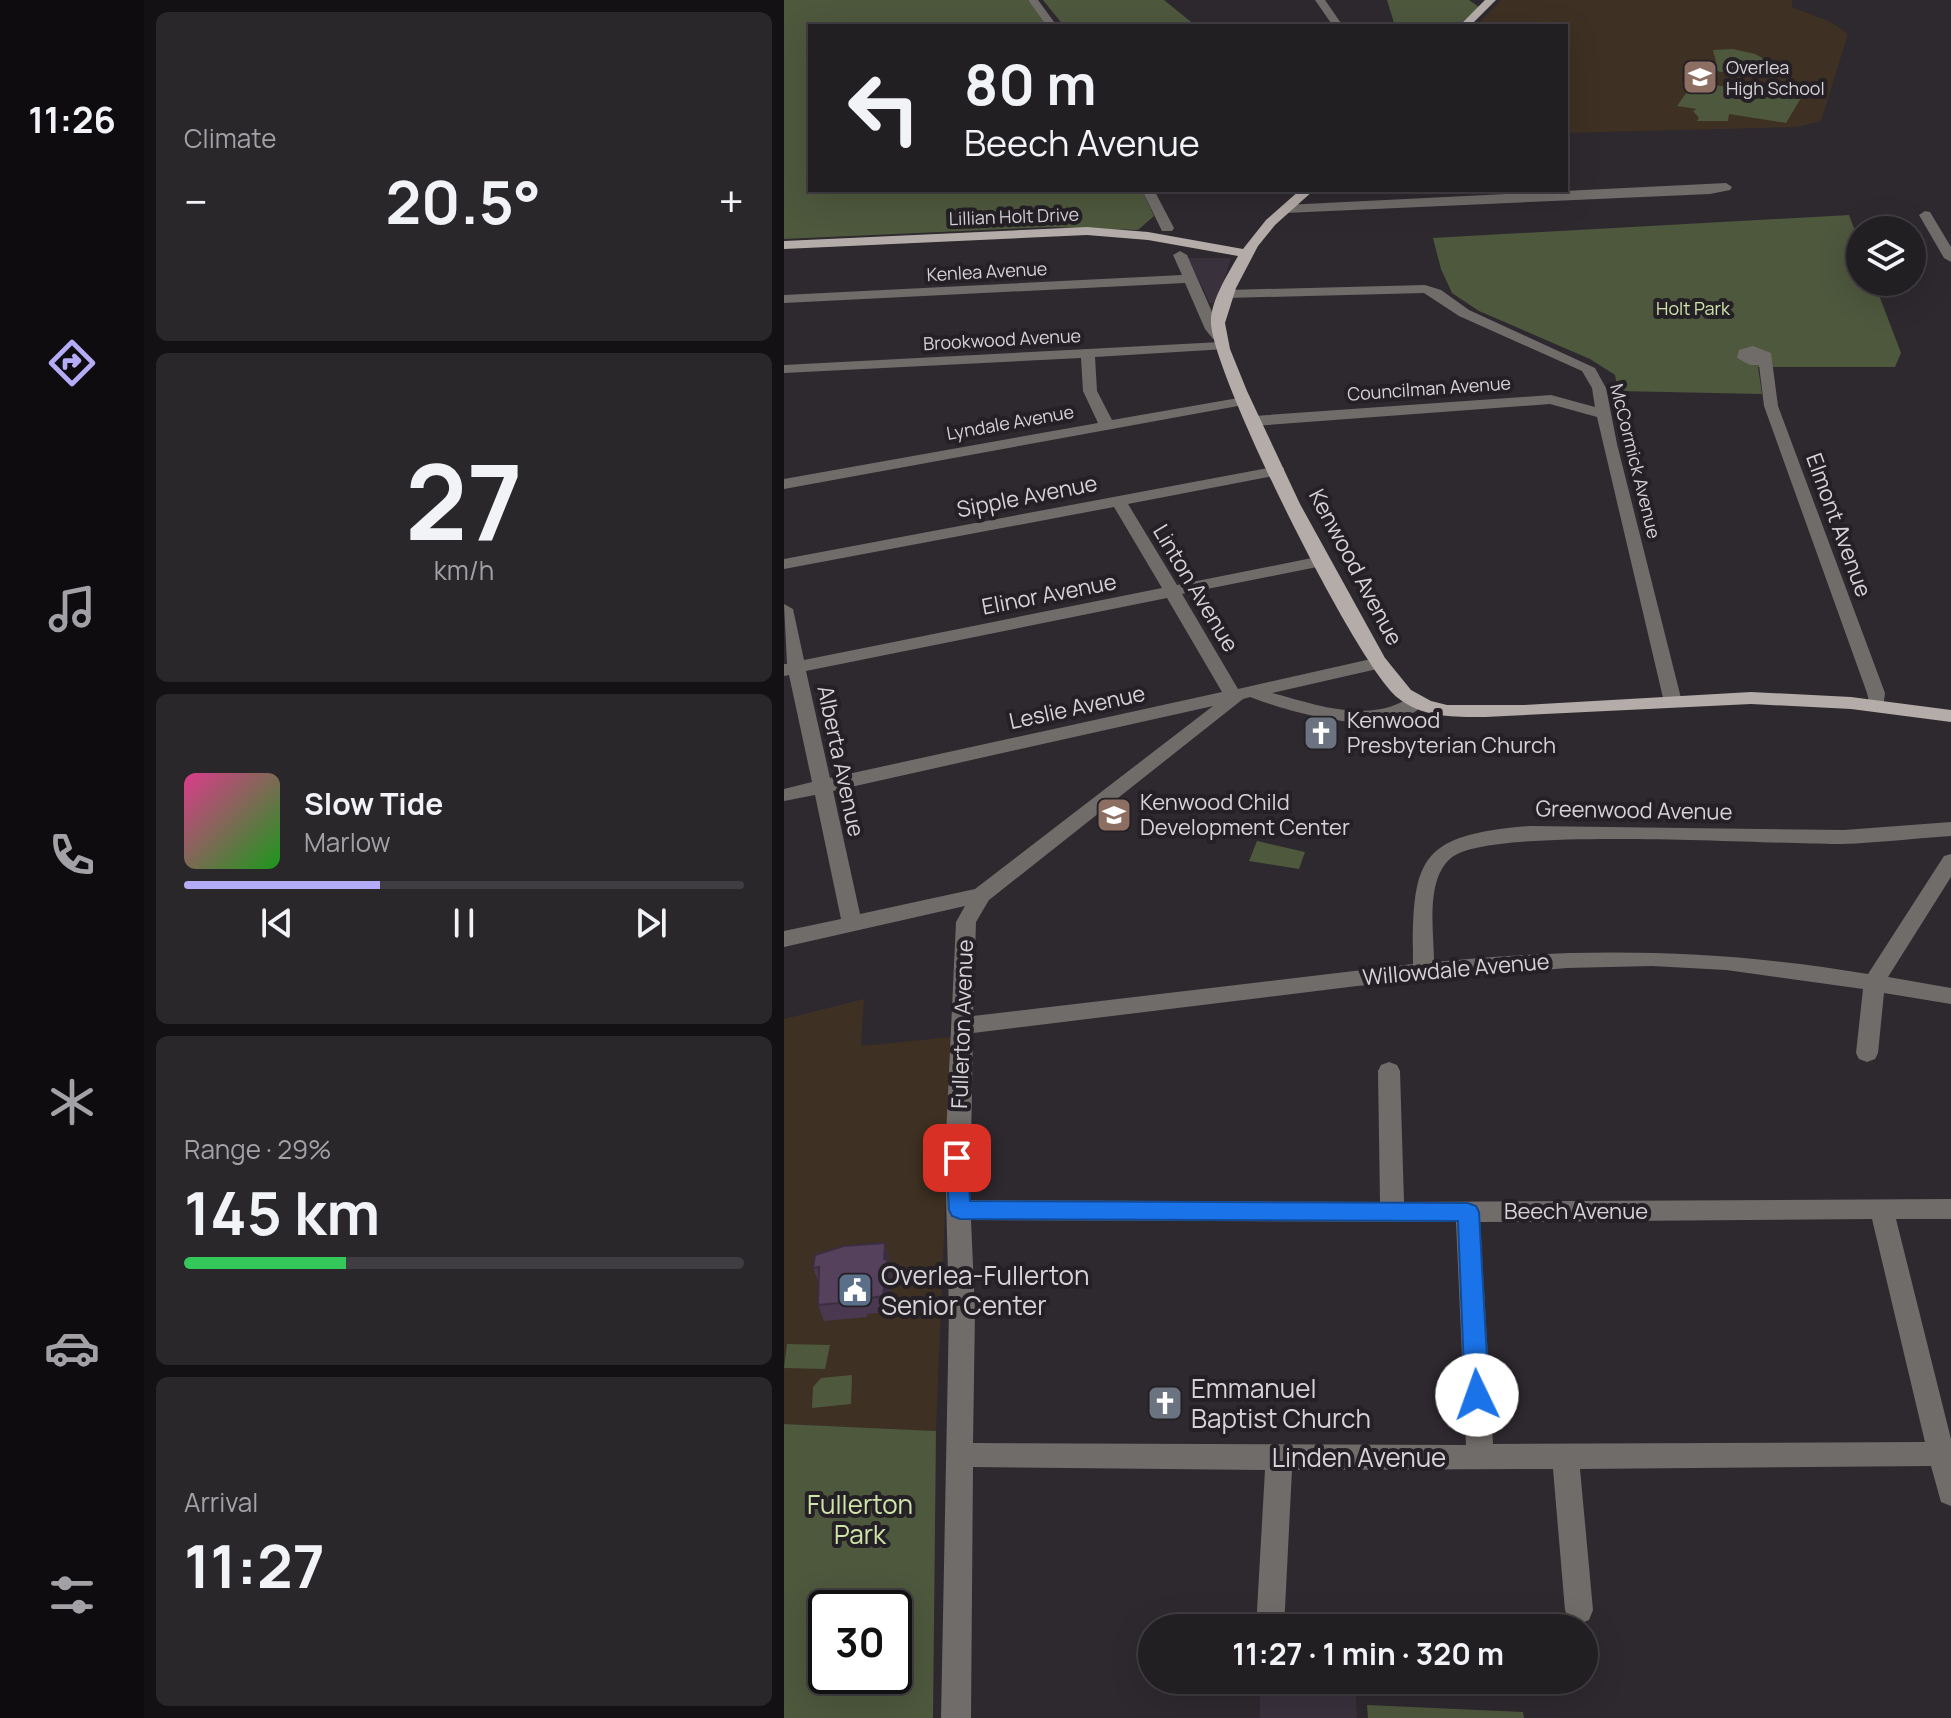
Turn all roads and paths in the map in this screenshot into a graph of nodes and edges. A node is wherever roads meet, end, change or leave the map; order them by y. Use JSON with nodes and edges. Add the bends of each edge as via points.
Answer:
{"nodes":[{"id":1,"x":1033,"y":0,"type":"edge"},
{"id":2,"x":1320,"y":0,"type":"edge"},
{"id":3,"x":1491,"y":0,"type":"edge"},
{"id":4,"x":1051,"y":24,"type":"edge"},
{"id":5,"x":1337,"y":24,"type":"edge"},
{"id":6,"x":1466,"y":24,"type":"edge"},
{"id":7,"x":1726,"y":187,"type":"dead end"},
{"id":8,"x":1149,"y":192,"type":"edge"},
{"id":9,"x":1306,"y":192,"type":"edge"},
{"id":10,"x":1546,"y":194,"type":"edge"},
{"id":11,"x":1285,"y":209,"type":"junction"},
{"id":12,"x":1925,"y":215,"type":"dead end"},
{"id":13,"x":1167,"y":228,"type":"dead end"},
{"id":14,"x":784,"y":245,"type":"edge"},
{"id":15,"x":1950,"y":252,"type":"edge"},
{"id":16,"x":1244,"y":253,"type":"junction"},
{"id":17,"x":1180,"y":255,"type":"dead end"},
{"id":18,"x":1191,"y":279,"type":"junction"},
{"id":19,"x":1227,"y":294,"type":"junction"},
{"id":20,"x":784,"y":299,"type":"edge"},
{"id":21,"x":1220,"y":341,"type":"junction"},
{"id":22,"x":1088,"y":353,"type":"junction"},
{"id":23,"x":1766,"y":359,"type":"dead end"},
{"id":24,"x":784,"y":369,"type":"edge"},
{"id":25,"x":1244,"y":401,"type":"junction"},
{"id":26,"x":1604,"y":414,"type":"junction"},
{"id":27,"x":1254,"y":421,"type":"junction"},
{"id":28,"x":1107,"y":425,"type":"junction"},
{"id":29,"x":1278,"y":471,"type":"junction"},
{"id":30,"x":784,"y":484,"type":"edge"},
{"id":31,"x":1119,"y":502,"type":"junction"},
{"id":32,"x":1322,"y":561,"type":"junction"},
{"id":33,"x":784,"y":564,"type":"edge"},
{"id":34,"x":1172,"y":591,"type":"junction"},
{"id":35,"x":784,"y":609,"type":"edge"},
{"id":36,"x":1380,"y":663,"type":"junction"},
{"id":37,"x":790,"y":668,"type":"edge"},
{"id":38,"x":1244,"y":696,"type":"junction"},
{"id":39,"x":1417,"y":702,"type":"junction"},
{"id":40,"x":1673,"y":702,"type":"junction"},
{"id":41,"x":1877,"y":705,"type":"junction"},
{"id":42,"x":1951,"y":716,"type":"edge"},
{"id":43,"x":822,"y":787,"type":"junction"},
{"id":44,"x":784,"y":795,"type":"edge"},
{"id":45,"x":1951,"y":829,"type":"edge"},
{"id":46,"x":1951,"y":861,"type":"edge"},
{"id":47,"x":981,"y":895,"type":"junction"},
{"id":48,"x":852,"y":923,"type":"junction"},
{"id":49,"x":784,"y":939,"type":"edge"},
{"id":50,"x":1424,"y":970,"type":"junction"},
{"id":51,"x":1875,"y":981,"type":"junction"},
{"id":52,"x":1951,"y":996,"type":"edge"},
{"id":53,"x":961,"y":1026,"type":"junction"},
{"id":54,"x":1867,"y":1053,"type":"dead end"},
{"id":55,"x":1389,"y":1071,"type":"dead end"},
{"id":56,"x":1881,"y":1209,"type":"junction"},
{"id":57,"x":1951,"y":1209,"type":"edge"},
{"id":58,"x":960,"y":1210,"type":"junction"},
{"id":59,"x":1392,"y":1211,"type":"junction"},
{"id":60,"x":1468,"y":1212,"type":"junction"},
{"id":61,"x":1946,"y":1454,"type":"edge"},
{"id":62,"x":960,"y":1455,"type":"junction"},
{"id":63,"x":1565,"y":1455,"type":"junction"},
{"id":64,"x":1480,"y":1456,"type":"junction"},
{"id":65,"x":1279,"y":1458,"type":"junction"},
{"id":66,"x":1951,"y":1493,"type":"edge"},
{"id":67,"x":1579,"y":1610,"type":"dead end"},
{"id":68,"x":1271,"y":1614,"type":"edge"},
{"id":69,"x":956,"y":1718,"type":"edge"}],
"edges":[{"from":1,"to":4,"type":"street"},
{"from":2,"to":5,"type":"street"},
{"from":3,"to":6,"type":"main road"},
{"from":7,"to":10,"type":"street"},
{"from":8,"to":13,"type":"street"},
{"from":9,"to":11,"type":"main road"},
{"from":10,"to":11,"type":"street"},
{"from":11,"to":16,"type":"main road"},
{"from":12,"to":15,"type":"street"},
{"from":14,"to":16,"type":"main road","name":"Lillian Holt Drive","via":[[1087,231]]},
{"from":16,"to":19,"type":"main road"},
{"from":17,"to":18,"type":"street"},
{"from":18,"to":20,"type":"street","name":"Kenlea Avenue"},
{"from":18,"to":21,"type":"street"},
{"from":19,"to":21,"type":"main road","via":[[1218,318]]},
{"from":19,"to":26,"type":"street","name":"McCormick Avenue","via":[[1429,290],[1464,313],[1588,368]]},
{"from":21,"to":22,"type":"street","name":"Brookwood Avenue"},
{"from":21,"to":25,"type":"main road","name":"Kenwood Avenue"},
{"from":22,"to":24,"type":"street","name":"Brookwood Avenue"},
{"from":22,"to":28,"type":"street","via":[[1090,391]]},
{"from":23,"to":41,"type":"street","name":"Elmont Avenue","via":[[1771,406]]},
{"from":25,"to":27,"type":"main road","name":"Kenwood Avenue"},
{"from":25,"to":28,"type":"street","name":"Lyndale Avenue"},
{"from":26,"to":27,"type":"street","name":"Councilman Avenue","via":[[1551,399]]},
{"from":26,"to":40,"type":"street","name":"McCormick Avenue"},
{"from":27,"to":29,"type":"main road","name":"Kenwood Avenue"},
{"from":28,"to":30,"type":"street","name":"Lyndale Avenue"},
{"from":29,"to":31,"type":"street","name":"Sipple Avenue"},
{"from":29,"to":32,"type":"main road","name":"Kenwood Avenue"},
{"from":31,"to":33,"type":"street","name":"Sipple Avenue"},
{"from":31,"to":34,"type":"street","name":"Linton Avenue"},
{"from":32,"to":34,"type":"street","name":"Elinor Avenue"},
{"from":32,"to":36,"type":"main road","name":"Kenwood Avenue"},
{"from":34,"to":37,"type":"street","name":"Elinor Avenue"},
{"from":34,"to":38,"type":"street","name":"Linton Avenue"},
{"from":35,"to":37,"type":"street","name":"Alberta Avenue"},
{"from":36,"to":38,"type":"street","name":"Leslie Avenue"},
{"from":36,"to":39,"type":"main road","name":"Kenwood Avenue","via":[[1396,686]]},
{"from":37,"to":43,"type":"street","name":"Alberta Avenue"},
{"from":38,"to":39,"type":"street","via":[[1336,716],[1399,712]]},
{"from":38,"to":43,"type":"street","name":"Leslie Avenue"},
{"from":38,"to":47,"type":"street","name":"Fullerton Avenue"},
{"from":39,"to":40,"type":"main road","via":[[1436,709],[1484,712]]},
{"from":40,"to":41,"type":"main road","via":[[1762,698]]},
{"from":41,"to":42,"type":"main road"},
{"from":43,"to":44,"type":"street","name":"Leslie Avenue"},
{"from":43,"to":48,"type":"street","name":"Alberta Avenue"},
{"from":45,"to":50,"type":"street","name":"Greenwood Avenue","via":[[1844,837],[1481,835],[1438,857],[1427,874]]},
{"from":46,"to":51,"type":"street"},
{"from":47,"to":48,"type":"street"},
{"from":47,"to":53,"type":"street","name":"Fullerton Avenue","via":[[966,922]]},
{"from":48,"to":49,"type":"street"},
{"from":50,"to":51,"type":"street","name":"Willowdale Avenue","via":[[1656,958],[1780,967]]},
{"from":50,"to":53,"type":"street","name":"Willowdale Avenue"},
{"from":51,"to":52,"type":"street","name":"Willowdale Avenue"},
{"from":51,"to":54,"type":"street"},
{"from":53,"to":58,"type":"street","name":"Fullerton Avenue"},
{"from":55,"to":59,"type":"street"},
{"from":56,"to":57,"type":"street","name":"Beech Avenue"},
{"from":56,"to":60,"type":"street","name":"Beech Avenue"},
{"from":56,"to":61,"type":"street"},
{"from":58,"to":59,"type":"street","name":"Beech Avenue"},
{"from":58,"to":62,"type":"street","name":"Fullerton Avenue"},
{"from":59,"to":60,"type":"street","name":"Beech Avenue"},
{"from":60,"to":64,"type":"street"},
{"from":61,"to":63,"type":"street","name":"Linden Avenue"},
{"from":61,"to":66,"type":"street"},
{"from":62,"to":65,"type":"street","name":"Linden Avenue"},
{"from":62,"to":69,"type":"street","name":"Fullerton Avenue"},
{"from":63,"to":64,"type":"street","name":"Linden Avenue"},
{"from":63,"to":67,"type":"street"},
{"from":64,"to":65,"type":"street","name":"Linden Avenue"},
{"from":65,"to":68,"type":"street"}]}
